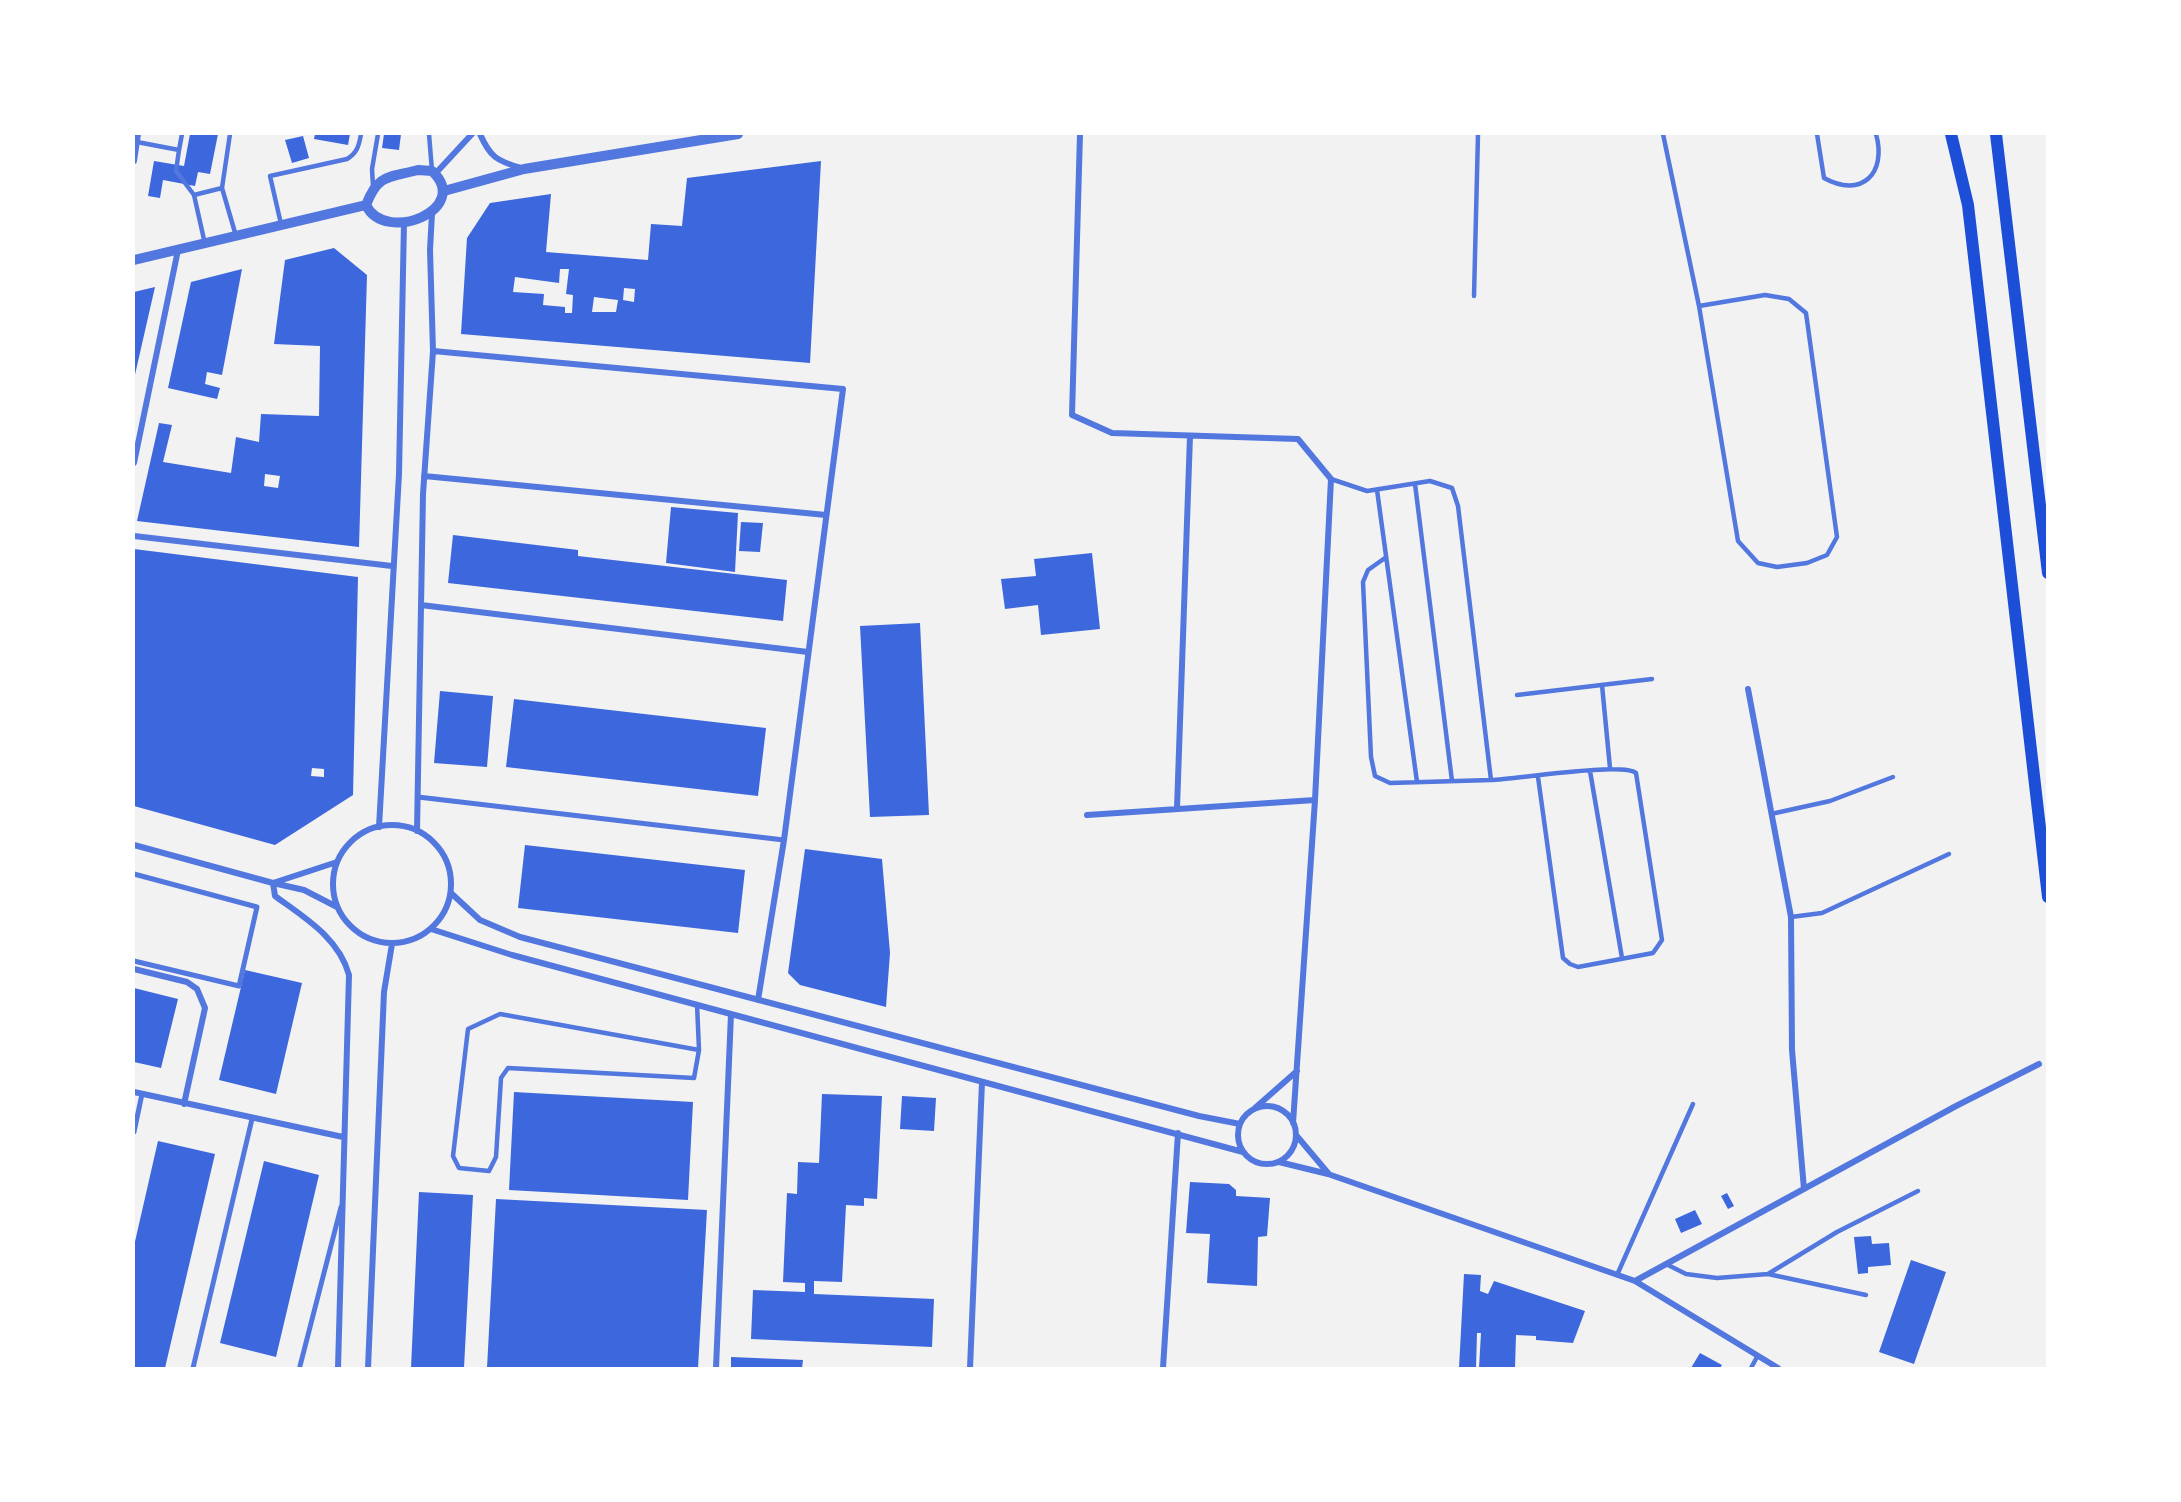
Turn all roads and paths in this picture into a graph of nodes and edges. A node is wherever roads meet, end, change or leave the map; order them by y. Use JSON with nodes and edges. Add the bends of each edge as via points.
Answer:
{"nodes":[{"id":1,"x":138,"y":134,"type":"edge"},
{"id":2,"x":182,"y":134,"type":"edge"},
{"id":3,"x":230,"y":134,"type":"edge"},
{"id":4,"x":361,"y":134,"type":"edge"},
{"id":5,"x":378,"y":134,"type":"edge"},
{"id":6,"x":429,"y":134,"type":"edge"},
{"id":7,"x":472,"y":134,"type":"edge"},
{"id":8,"x":480,"y":134,"type":"edge"},
{"id":9,"x":738,"y":134,"type":"edge"},
{"id":10,"x":1080,"y":134,"type":"edge"},
{"id":11,"x":1478,"y":134,"type":"edge"},
{"id":12,"x":1664,"y":134,"type":"edge"},
{"id":13,"x":1817,"y":134,"type":"edge"},
{"id":14,"x":1876,"y":134,"type":"edge"},
{"id":15,"x":1951,"y":134,"type":"edge"},
{"id":16,"x":1996,"y":134,"type":"edge"},
{"id":17,"x":137,"y":142,"type":"junction"},
{"id":18,"x":179,"y":150,"type":"junction"},
{"id":19,"x":134,"y":161,"type":"edge"},
{"id":20,"x":524,"y":169,"type":"junction"},
{"id":21,"x":434,"y":173,"type":"junction"},
{"id":22,"x":373,"y":186,"type":"junction"},
{"id":23,"x":222,"y":188,"type":"junction"},
{"id":24,"x":444,"y":191,"type":"junction"},
{"id":25,"x":194,"y":195,"type":"junction"},
{"id":26,"x":366,"y":205,"type":"junction"},
{"id":27,"x":432,"y":213,"type":"junction"},
{"id":28,"x":404,"y":222,"type":"junction"},
{"id":29,"x":281,"y":226,"type":"junction"},
{"id":30,"x":236,"y":236,"type":"junction"},
{"id":31,"x":205,"y":244,"type":"junction"},
{"id":32,"x":178,"y":250,"type":"junction"},
{"id":33,"x":134,"y":260,"type":"edge"},
{"id":34,"x":1474,"y":296,"type":"dead end"},
{"id":35,"x":1699,"y":306,"type":"junction"},
{"id":36,"x":433,"y":351,"type":"junction"},
{"id":37,"x":1190,"y":436,"type":"junction"},
{"id":38,"x":134,"y":463,"type":"edge"},
{"id":39,"x":424,"y":476,"type":"junction"},
{"id":40,"x":1331,"y":479,"type":"junction"},
{"id":41,"x":1415,"y":484,"type":"junction"},
{"id":42,"x":1377,"y":490,"type":"junction"},
{"id":43,"x":826,"y":515,"type":"junction"},
{"id":44,"x":134,"y":536,"type":"edge"},
{"id":45,"x":1385,"y":558,"type":"junction"},
{"id":46,"x":392,"y":566,"type":"junction"},
{"id":47,"x":2048,"y":573,"type":"edge"},
{"id":48,"x":421,"y":605,"type":"junction"},
{"id":49,"x":808,"y":652,"type":"junction"},
{"id":50,"x":1652,"y":679,"type":"dead end"},
{"id":51,"x":1602,"y":685,"type":"junction"},
{"id":52,"x":1748,"y":689,"type":"dead end"},
{"id":53,"x":1517,"y":695,"type":"dead end"},
{"id":54,"x":1610,"y":768,"type":"junction"},
{"id":55,"x":1590,"y":771,"type":"junction"},
{"id":56,"x":1538,"y":777,"type":"junction"},
{"id":57,"x":1893,"y":777,"type":"dead end"},
{"id":58,"x":1491,"y":780,"type":"junction"},
{"id":59,"x":1452,"y":781,"type":"junction"},
{"id":60,"x":1417,"y":782,"type":"junction"},
{"id":61,"x":418,"y":796,"type":"junction"},
{"id":62,"x":1315,"y":800,"type":"junction"},
{"id":63,"x":1177,"y":808,"type":"junction"},
{"id":64,"x":1771,"y":814,"type":"junction"},
{"id":65,"x":1087,"y":815,"type":"dead end"},
{"id":66,"x":379,"y":826,"type":"junction"},
{"id":67,"x":417,"y":831,"type":"junction"},
{"id":68,"x":784,"y":840,"type":"junction"},
{"id":69,"x":134,"y":844,"type":"edge"},
{"id":70,"x":1949,"y":854,"type":"dead end"},
{"id":71,"x":337,"y":862,"type":"junction"},
{"id":72,"x":134,"y":874,"type":"edge"},
{"id":73,"x":273,"y":883,"type":"junction"},
{"id":74,"x":451,"y":893,"type":"junction"},
{"id":75,"x":2048,"y":897,"type":"edge"},
{"id":76,"x":337,"y":907,"type":"junction"},
{"id":77,"x":1791,"y":917,"type":"junction"},
{"id":78,"x":431,"y":928,"type":"junction"},
{"id":79,"x":392,"y":944,"type":"junction"},
{"id":80,"x":1622,"y":958,"type":"junction"},
{"id":81,"x":134,"y":961,"type":"edge"},
{"id":82,"x":134,"y":969,"type":"edge"},
{"id":83,"x":758,"y":1000,"type":"junction"},
{"id":84,"x":697,"y":1004,"type":"junction"},
{"id":85,"x":731,"y":1014,"type":"junction"},
{"id":86,"x":699,"y":1050,"type":"junction"},
{"id":87,"x":2039,"y":1064,"type":"dead end"},
{"id":88,"x":1298,"y":1071,"type":"junction"},
{"id":89,"x":982,"y":1082,"type":"junction"},
{"id":90,"x":134,"y":1092,"type":"edge"},
{"id":91,"x":142,"y":1094,"type":"junction"},
{"id":92,"x":184,"y":1104,"type":"junction"},
{"id":93,"x":1693,"y":1104,"type":"dead end"},
{"id":94,"x":1252,"y":1110,"type":"junction"},
{"id":95,"x":252,"y":1119,"type":"junction"},
{"id":96,"x":1293,"y":1123,"type":"junction"},
{"id":97,"x":1240,"y":1124,"type":"junction"},
{"id":98,"x":134,"y":1132,"type":"edge"},
{"id":99,"x":1178,"y":1133,"type":"junction"},
{"id":100,"x":1296,"y":1134,"type":"junction"},
{"id":101,"x":343,"y":1137,"type":"junction"},
{"id":102,"x":1243,"y":1152,"type":"junction"},
{"id":103,"x":1279,"y":1162,"type":"junction"},
{"id":104,"x":1328,"y":1174,"type":"junction"},
{"id":105,"x":1804,"y":1189,"type":"junction"},
{"id":106,"x":1918,"y":1191,"type":"dead end"},
{"id":107,"x":343,"y":1200,"type":"junction"},
{"id":108,"x":1666,"y":1264,"type":"junction"},
{"id":109,"x":1768,"y":1274,"type":"junction"},
{"id":110,"x":1617,"y":1275,"type":"junction"},
{"id":111,"x":1635,"y":1281,"type":"junction"},
{"id":112,"x":1866,"y":1295,"type":"dead end"},
{"id":113,"x":1757,"y":1357,"type":"junction"},
{"id":114,"x":300,"y":1366,"type":"dead end"},
{"id":115,"x":193,"y":1368,"type":"edge"},
{"id":116,"x":338,"y":1368,"type":"edge"},
{"id":117,"x":368,"y":1368,"type":"edge"},
{"id":118,"x":716,"y":1368,"type":"edge"},
{"id":119,"x":970,"y":1368,"type":"edge"},
{"id":120,"x":1163,"y":1368,"type":"edge"},
{"id":121,"x":1751,"y":1368,"type":"edge"},
{"id":122,"x":1778,"y":1368,"type":"edge"}],
"edges":[{"from":1,"to":17,"type":"street"},
{"from":2,"to":18,"type":"lane"},
{"from":3,"to":23,"type":"lane"},
{"from":4,"to":29,"type":"lane","via":[[359,146],[347,159],[270,176]]},
{"from":5,"to":22,"type":"lane"},
{"from":6,"to":21,"type":"lane"},
{"from":7,"to":21,"type":"street"},
{"from":8,"to":20,"type":"street","via":[[486,149],[500,162]]},
{"from":9,"to":20,"type":"street"},
{"from":10,"to":37,"type":"street","via":[[1072,415],[1112,433]]},
{"from":11,"to":34,"type":"lane"},
{"from":12,"to":35,"type":"lane"},
{"from":13,"to":14,"type":"lane","via":[[1824,178],[1849,186],[1869,179],[1878,167]]},
{"from":15,"to":75,"type":"main road","via":[[1968,206]]},
{"from":16,"to":47,"type":"main road"},
{"from":17,"to":18,"type":"lane"},
{"from":17,"to":19,"type":"street"},
{"from":18,"to":25,"type":"lane","via":[[176,171]]},
{"from":20,"to":24,"type":"street"},
{"from":21,"to":22,"type":"street","via":[[418,170],[383,179]]},
{"from":21,"to":24,"type":"street"},
{"from":22,"to":26,"type":"street"},
{"from":23,"to":25,"type":"lane"},
{"from":23,"to":30,"type":"lane"},
{"from":24,"to":27,"type":"street"},
{"from":25,"to":31,"type":"lane"},
{"from":26,"to":28,"type":"street","via":[[371,216],[385,223]]},
{"from":26,"to":29,"type":"street"},
{"from":27,"to":28,"type":"street"},
{"from":27,"to":36,"type":"street"},
{"from":28,"to":46,"type":"street","via":[[399,474]]},
{"from":29,"to":30,"type":"street"},
{"from":30,"to":31,"type":"street"},
{"from":31,"to":32,"type":"street"},
{"from":32,"to":33,"type":"street"},
{"from":32,"to":38,"type":"street"},
{"from":35,"to":35,"type":"lane","via":[[1765,295],[1790,299],[1806,313],[1837,537],[1827,555],[1807,563],[1777,567],[1758,563],[1738,542]]},
{"from":36,"to":39,"type":"street"},
{"from":36,"to":43,"type":"street","via":[[843,389]]},
{"from":37,"to":40,"type":"street","via":[[1298,439]]},
{"from":37,"to":63,"type":"street"},
{"from":39,"to":43,"type":"street"},
{"from":39,"to":48,"type":"street"},
{"from":40,"to":42,"type":"lane","via":[[1367,491]]},
{"from":40,"to":62,"type":"street"},
{"from":41,"to":42,"type":"lane"},
{"from":41,"to":58,"type":"lane","via":[[1430,481],[1452,488],[1458,506]]},
{"from":41,"to":59,"type":"lane"},
{"from":42,"to":45,"type":"lane"},
{"from":43,"to":49,"type":"street"},
{"from":44,"to":46,"type":"street"},
{"from":45,"to":60,"type":"lane"},
{"from":45,"to":60,"type":"lane","via":[[1368,570],[1363,582],[1371,757],[1375,776],[1390,783]]},
{"from":46,"to":66,"type":"street"},
{"from":48,"to":49,"type":"street"},
{"from":48,"to":61,"type":"street"},
{"from":49,"to":68,"type":"street"},
{"from":50,"to":51,"type":"lane"},
{"from":51,"to":53,"type":"lane"},
{"from":51,"to":54,"type":"lane"},
{"from":52,"to":64,"type":"street"},
{"from":54,"to":55,"type":"lane"},
{"from":54,"to":80,"type":"lane","via":[[1636,773],[1662,940],[1653,953]]},
{"from":55,"to":56,"type":"lane"},
{"from":55,"to":80,"type":"lane"},
{"from":56,"to":58,"type":"lane"},
{"from":56,"to":80,"type":"lane","via":[[1563,958],[1578,967]]},
{"from":57,"to":64,"type":"lane","via":[[1830,801]]},
{"from":58,"to":59,"type":"lane"},
{"from":59,"to":60,"type":"lane"},
{"from":61,"to":67,"type":"street"},
{"from":61,"to":68,"type":"street"},
{"from":62,"to":63,"type":"street"},
{"from":62,"to":88,"type":"street"},
{"from":63,"to":65,"type":"street"},
{"from":64,"to":77,"type":"street"},
{"from":66,"to":67,"type":"street"},
{"from":66,"to":71,"type":"street","via":[[362,833]]},
{"from":67,"to":74,"type":"street","via":[[444,856]]},
{"from":68,"to":83,"type":"street"},
{"from":69,"to":73,"type":"street"},
{"from":70,"to":77,"type":"lane","via":[[1822,913]]},
{"from":71,"to":73,"type":"street"},
{"from":71,"to":76,"type":"street","via":[[333,877]]},
{"from":72,"to":81,"type":"street","via":[[257,907],[239,986]]},
{"from":73,"to":76,"type":"street","via":[[304,890]]},
{"from":73,"to":101,"type":"street","via":[[275,896],[311,922],[334,944],[346,963],[349,975]]},
{"from":74,"to":78,"type":"street","via":[[444,912]]},
{"from":74,"to":83,"type":"street","via":[[480,920],[495,928]]},
{"from":76,"to":79,"type":"street","via":[[359,934]]},
{"from":77,"to":105,"type":"street","via":[[1792,1050]]},
{"from":78,"to":79,"type":"street","via":[[409,941]]},
{"from":78,"to":84,"type":"street","via":[[512,955]]},
{"from":79,"to":117,"type":"street","via":[[381,1044]]},
{"from":82,"to":92,"type":"street","via":[[187,982],[197,989],[206,1008]]},
{"from":83,"to":97,"type":"street"},
{"from":84,"to":85,"type":"street"},
{"from":84,"to":86,"type":"lane"},
{"from":85,"to":89,"type":"street"},
{"from":85,"to":118,"type":"street"},
{"from":86,"to":86,"type":"lane","via":[[694,1078],[507,1068],[501,1078],[496,1157],[489,1171],[459,1168],[453,1156],[468,1029],[500,1014]]},
{"from":87,"to":105,"type":"street"},
{"from":88,"to":94,"type":"street"},
{"from":88,"to":96,"type":"street"},
{"from":89,"to":99,"type":"street"},
{"from":89,"to":119,"type":"street"},
{"from":90,"to":91,"type":"street"},
{"from":91,"to":92,"type":"street"},
{"from":91,"to":98,"type":"street"},
{"from":92,"to":95,"type":"street"},
{"from":93,"to":110,"type":"lane"},
{"from":94,"to":96,"type":"street","via":[[1271,1107],[1288,1115]]},
{"from":94,"to":97,"type":"street"},
{"from":95,"to":101,"type":"street"},
{"from":95,"to":115,"type":"street"},
{"from":96,"to":100,"type":"street"},
{"from":97,"to":102,"type":"street"},
{"from":99,"to":102,"type":"street"},
{"from":99,"to":120,"type":"street"},
{"from":100,"to":103,"type":"street","via":[[1291,1151]]},
{"from":100,"to":104,"type":"street"},
{"from":101,"to":107,"type":"street"},
{"from":102,"to":103,"type":"street","via":[[1258,1163]]},
{"from":103,"to":104,"type":"street"},
{"from":104,"to":110,"type":"street"},
{"from":105,"to":108,"type":"street"},
{"from":106,"to":109,"type":"lane","via":[[1837,1232]]},
{"from":107,"to":114,"type":"street"},
{"from":107,"to":116,"type":"street"},
{"from":108,"to":109,"type":"lane","via":[[1686,1274],[1717,1278]]},
{"from":108,"to":111,"type":"street"},
{"from":109,"to":112,"type":"lane"},
{"from":110,"to":111,"type":"street"},
{"from":111,"to":113,"type":"street"},
{"from":113,"to":121,"type":"lane"},
{"from":113,"to":122,"type":"street"}]}
